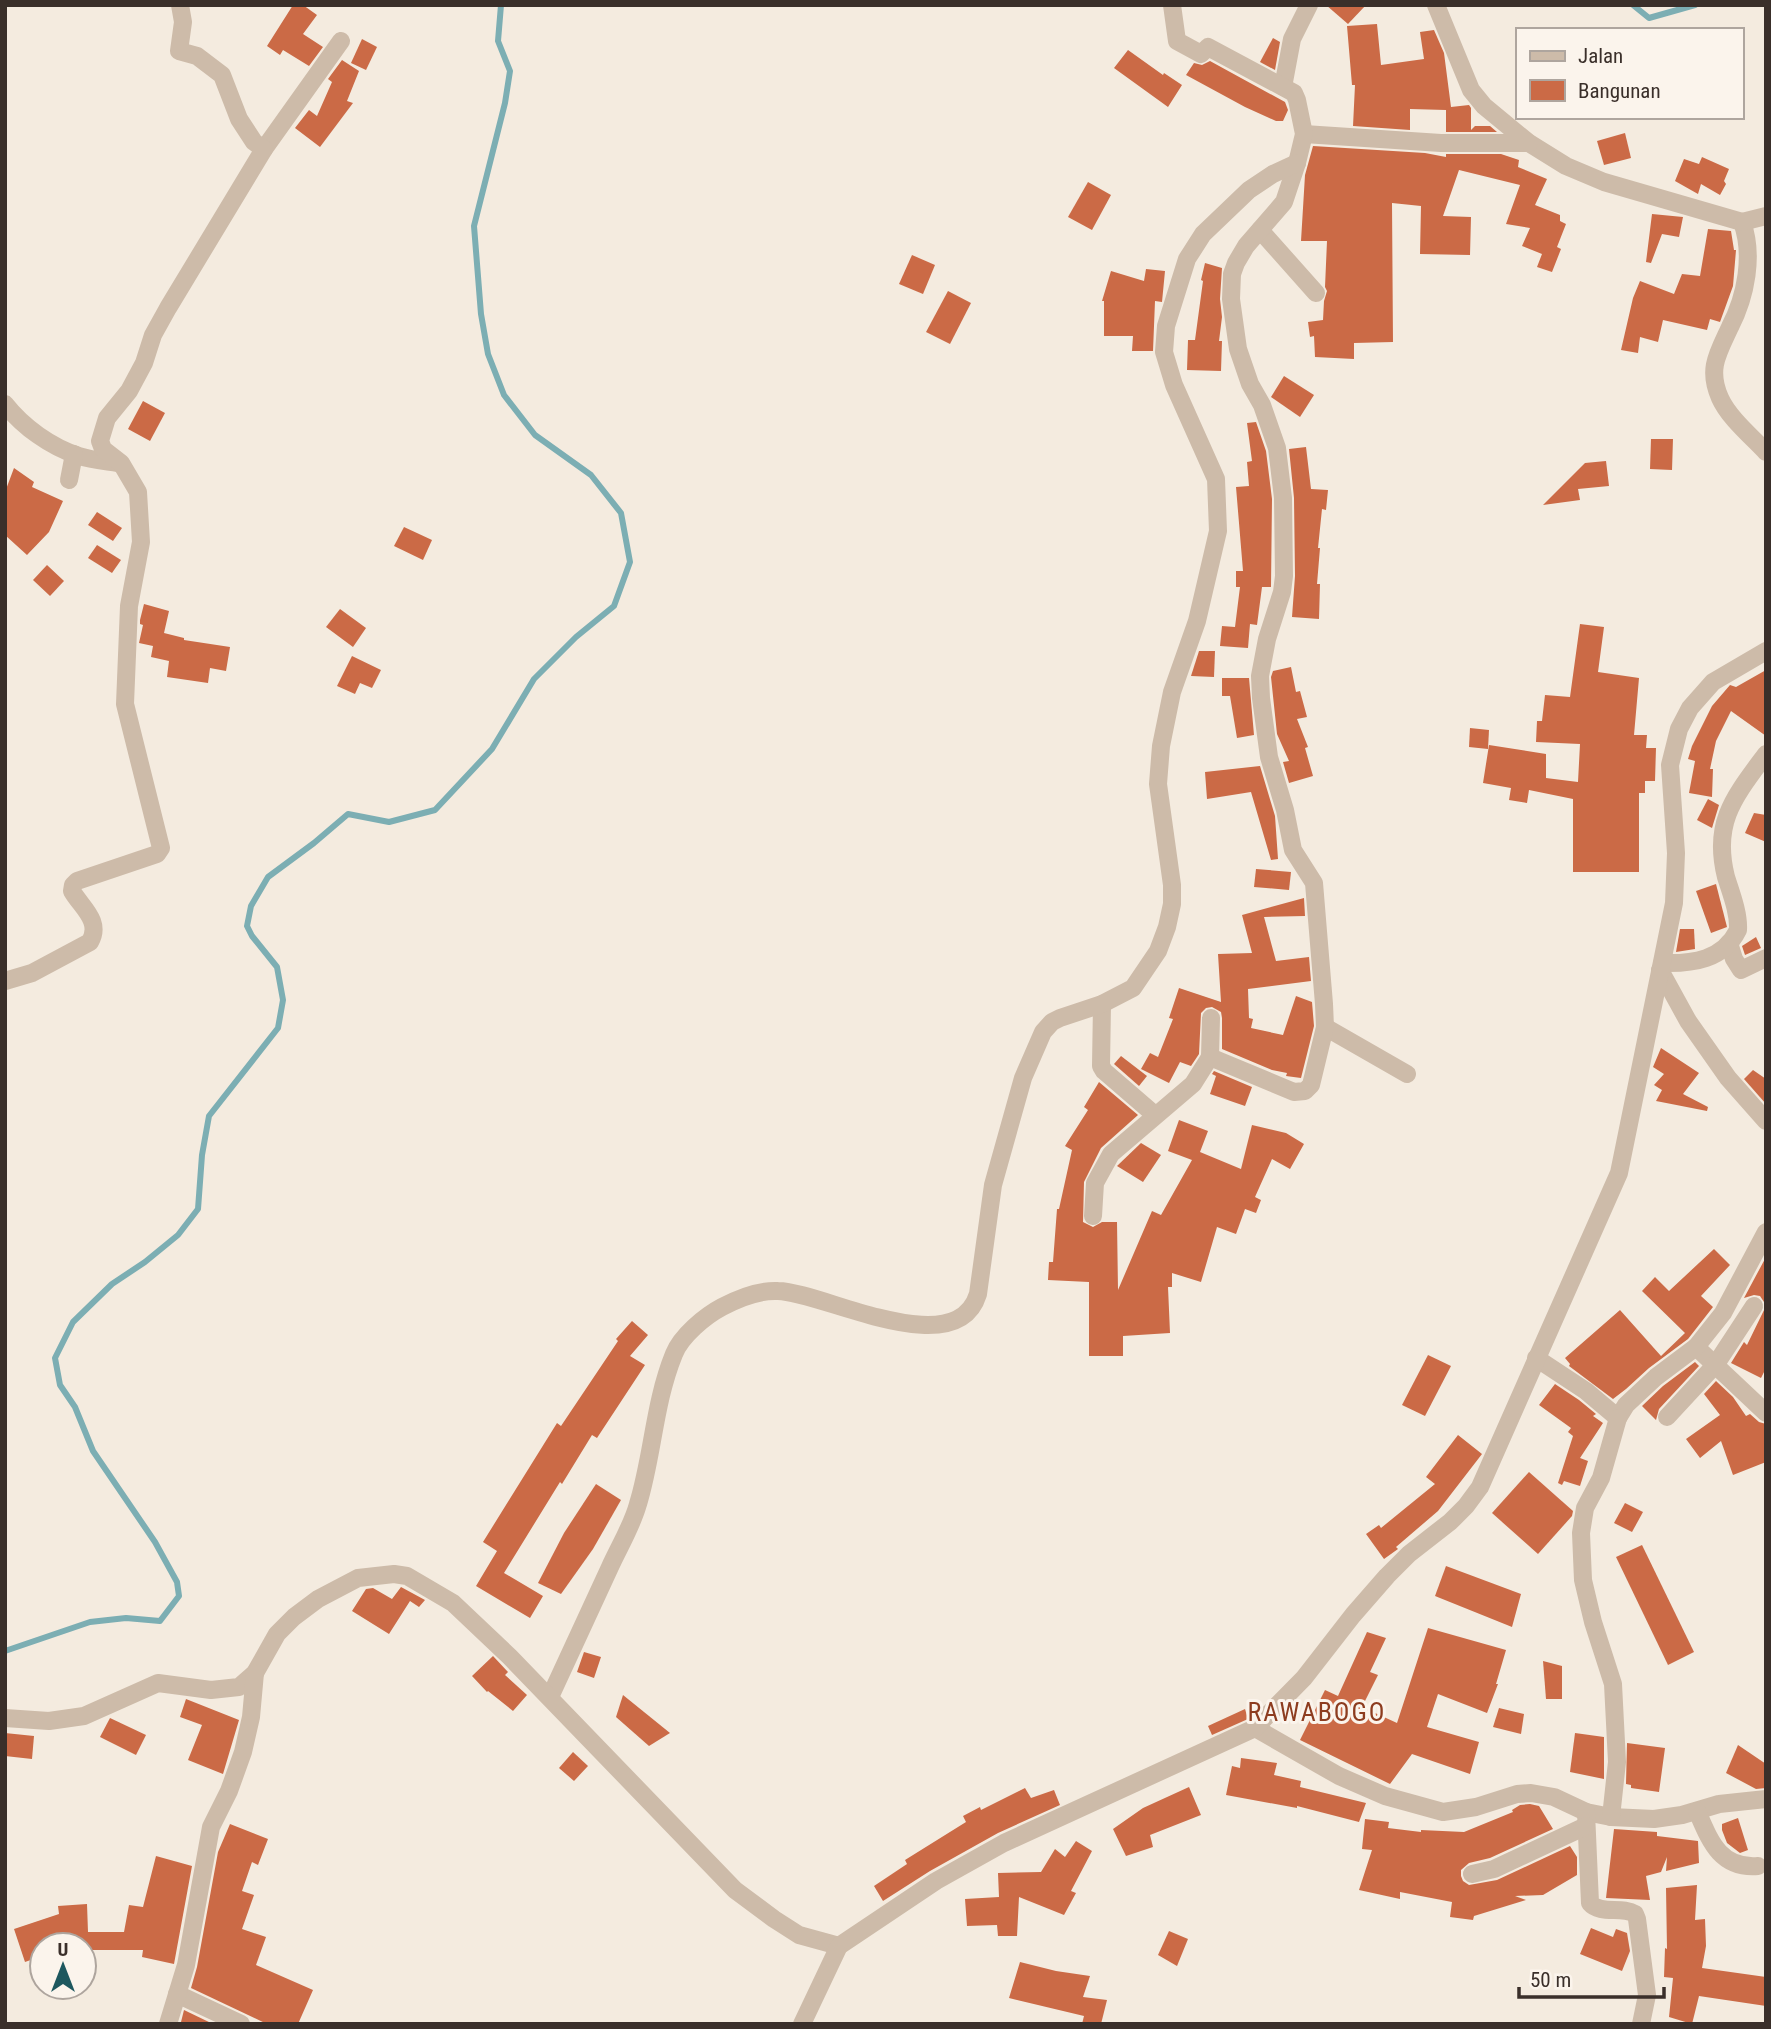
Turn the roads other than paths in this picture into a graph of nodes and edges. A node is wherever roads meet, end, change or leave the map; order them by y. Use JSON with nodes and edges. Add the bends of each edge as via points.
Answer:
{"nodes":[{"id":1,"x":180,"y":5,"type":"edge"},
{"id":2,"x":1308,"y":5,"type":"edge"},
{"id":3,"x":1436,"y":5,"type":"edge"},
{"id":4,"x":1173,"y":6,"type":"edge"},
{"id":5,"x":341,"y":41,"type":"dead end"},
{"id":6,"x":1283,"y":87,"type":"junction"},
{"id":7,"x":1304,"y":134,"type":"junction"},
{"id":8,"x":1529,"y":143,"type":"junction"},
{"id":9,"x":264,"y":149,"type":"junction"},
{"id":10,"x":1297,"y":163,"type":"junction"},
{"id":11,"x":1766,"y":216,"type":"edge"},
{"id":12,"x":1742,"y":222,"type":"junction"},
{"id":13,"x":1260,"y":230,"type":"junction"},
{"id":14,"x":1316,"y":293,"type":"dead end"},
{"id":15,"x":5,"y":404,"type":"edge"},
{"id":16,"x":1766,"y":452,"type":"edge"},
{"id":17,"x":75,"y":454,"type":"junction"},
{"id":18,"x":121,"y":463,"type":"junction"},
{"id":19,"x":69,"y":480,"type":"dead end"},
{"id":20,"x":1766,"y":651,"type":"edge"},
{"id":21,"x":1766,"y":754,"type":"edge"},
{"id":22,"x":1729,"y":943,"type":"junction"},
{"id":23,"x":1766,"y":958,"type":"edge"},
{"id":24,"x":1661,"y":966,"type":"junction"},
{"id":25,"x":5,"y":981,"type":"edge"},
{"id":26,"x":1102,"y":1004,"type":"junction"},
{"id":27,"x":1211,"y":1018,"type":"dead end"},
{"id":28,"x":1325,"y":1027,"type":"junction"},
{"id":29,"x":1210,"y":1057,"type":"junction"},
{"id":30,"x":1408,"y":1074,"type":"dead end"},
{"id":31,"x":1155,"y":1115,"type":"junction"},
{"id":32,"x":1766,"y":1121,"type":"edge"},
{"id":33,"x":1093,"y":1216,"type":"dead end"},
{"id":34,"x":1766,"y":1232,"type":"edge"},
{"id":35,"x":1754,"y":1306,"type":"dead end"},
{"id":36,"x":1696,"y":1347,"type":"junction"},
{"id":37,"x":1536,"y":1358,"type":"junction"},
{"id":38,"x":1716,"y":1364,"type":"junction"},
{"id":39,"x":1766,"y":1413,"type":"edge"},
{"id":40,"x":1667,"y":1417,"type":"dead end"},
{"id":41,"x":1618,"y":1418,"type":"junction"},
{"id":42,"x":256,"y":1673,"type":"junction"},
{"id":43,"x":550,"y":1697,"type":"junction"},
{"id":44,"x":5,"y":1718,"type":"edge"},
{"id":45,"x":1255,"y":1728,"type":"junction"},
{"id":46,"x":1766,"y":1799,"type":"edge"},
{"id":47,"x":1697,"y":1811,"type":"junction"},
{"id":48,"x":1611,"y":1818,"type":"junction"},
{"id":49,"x":1586,"y":1819,"type":"junction"},
{"id":50,"x":1758,"y":1866,"type":"dead end"},
{"id":51,"x":1472,"y":1874,"type":"dead end"},
{"id":52,"x":839,"y":1946,"type":"junction"},
{"id":53,"x":177,"y":1994,"type":"junction"},
{"id":54,"x":169,"y":2024,"type":"edge"},
{"id":55,"x":241,"y":2024,"type":"edge"},
{"id":56,"x":802,"y":2024,"type":"edge"},
{"id":57,"x":1641,"y":2024,"type":"edge"}],
"edges":[{"from":1,"to":9,"type":"street","via":[[179,51],[197,56],[222,75],[239,119]]},
{"from":2,"to":6,"type":"street","via":[[1292,39]]},
{"from":3,"to":8,"type":"street","via":[[1471,90]]},
{"from":4,"to":6,"type":"street","via":[[1177,41],[1201,54],[1208,47]]},
{"from":5,"to":9,"type":"street"},
{"from":6,"to":7,"type":"street","via":[[1296,96]]},
{"from":7,"to":8,"type":"street","via":[[1441,143]]},
{"from":7,"to":10,"type":"street"},
{"from":8,"to":12,"type":"street","via":[[1566,166],[1605,182]]},
{"from":9,"to":18,"type":"street","via":[[160,322],[129,391],[107,418],[101,444]]},
{"from":10,"to":13,"type":"street","via":[[1284,202]]},
{"from":10,"to":26,"type":"street","via":[[1250,190],[1203,234],[1187,259],[1166,326],[1164,352],[1174,386],[1216,479],[1219,531],[1161,746],[1158,784],[1172,885],[1167,927],[1158,951],[1133,988]]},
{"from":11,"to":12,"type":"street"},
{"from":12,"to":16,"type":"street","via":[[1747,244],[1742,297],[1714,370],[1721,401]]},
{"from":13,"to":14,"type":"street"},
{"from":13,"to":28,"type":"street","via":[[1236,264],[1231,299],[1238,349],[1277,448],[1283,498],[1283,584],[1267,639],[1261,698],[1269,757],[1293,850],[1314,883]]},
{"from":15,"to":17,"type":"street","via":[[36,434]]},
{"from":17,"to":18,"type":"street"},
{"from":17,"to":19,"type":"street"},
{"from":18,"to":25,"type":"street","via":[[138,492],[142,523],[128,615],[125,704],[161,848],[77,881],[72,891],[90,915],[94,930],[90,942],[32,973]]},
{"from":20,"to":24,"type":"street","via":[[1713,682],[1679,729],[1670,765],[1674,903]]},
{"from":21,"to":22,"type":"street","via":[[1723,822],[1721,855],[1739,924]]},
{"from":22,"to":23,"type":"street","via":[[1741,970]]},
{"from":22,"to":24,"type":"street","via":[[1694,963]]},
{"from":24,"to":32,"type":"street","via":[[1688,1021],[1728,1078]]},
{"from":24,"to":37,"type":"street","via":[[1619,1173]]},
{"from":26,"to":31,"type":"street","via":[[1101,1066]]},
{"from":26,"to":43,"type":"street","via":[[1052,1022],[1036,1046],[993,1185],[978,1294],[967,1311],[942,1324],[904,1325],[791,1292],[761,1292],[705,1318],[674,1352],[657,1409],[638,1507]]},
{"from":27,"to":29,"type":"street"},
{"from":28,"to":29,"type":"street","via":[[1311,1085],[1301,1092]]},
{"from":28,"to":30,"type":"street"},
{"from":29,"to":31,"type":"street","via":[[1193,1084]]},
{"from":31,"to":33,"type":"street","via":[[1111,1154],[1100,1170]]},
{"from":34,"to":36,"type":"street","via":[[1723,1313]]},
{"from":35,"to":38,"type":"street"},
{"from":36,"to":38,"type":"street"},
{"from":36,"to":41,"type":"street","via":[[1656,1377]]},
{"from":37,"to":41,"type":"street"},
{"from":37,"to":45,"type":"street","via":[[1493,1461],[1466,1506],[1387,1576],[1304,1678]]},
{"from":38,"to":39,"type":"street"},
{"from":38,"to":40,"type":"street"},
{"from":41,"to":48,"type":"street","via":[[1601,1478],[1585,1508],[1581,1533],[1583,1580],[1613,1684],[1617,1762]]},
{"from":42,"to":43,"type":"street","via":[[277,1634],[318,1599],[358,1578],[394,1574],[407,1576],[453,1603]]},
{"from":42,"to":44,"type":"street","via":[[239,1686],[219,1690],[158,1683],[84,1716],[49,1721]]},
{"from":42,"to":53,"type":"street","via":[[243,1752],[211,1827]]},
{"from":43,"to":52,"type":"street","via":[[735,1889],[799,1935]]},
{"from":45,"to":49,"type":"street","via":[[1339,1776],[1427,1809],[1455,1811],[1531,1793],[1554,1797]]},
{"from":45,"to":52,"type":"street","via":[[1004,1843],[936,1881]]},
{"from":46,"to":47,"type":"street"},
{"from":47,"to":48,"type":"street","via":[[1654,1819]]},
{"from":47,"to":50,"type":"street","via":[[1727,1860]]},
{"from":48,"to":49,"type":"street"},
{"from":49,"to":51,"type":"street","via":[[1494,1869]]},
{"from":49,"to":57,"type":"street","via":[[1592,1906],[1628,1910],[1637,1919],[1647,1995]]},
{"from":52,"to":56,"type":"street"},
{"from":53,"to":54,"type":"street"},
{"from":53,"to":55,"type":"street"}]}
